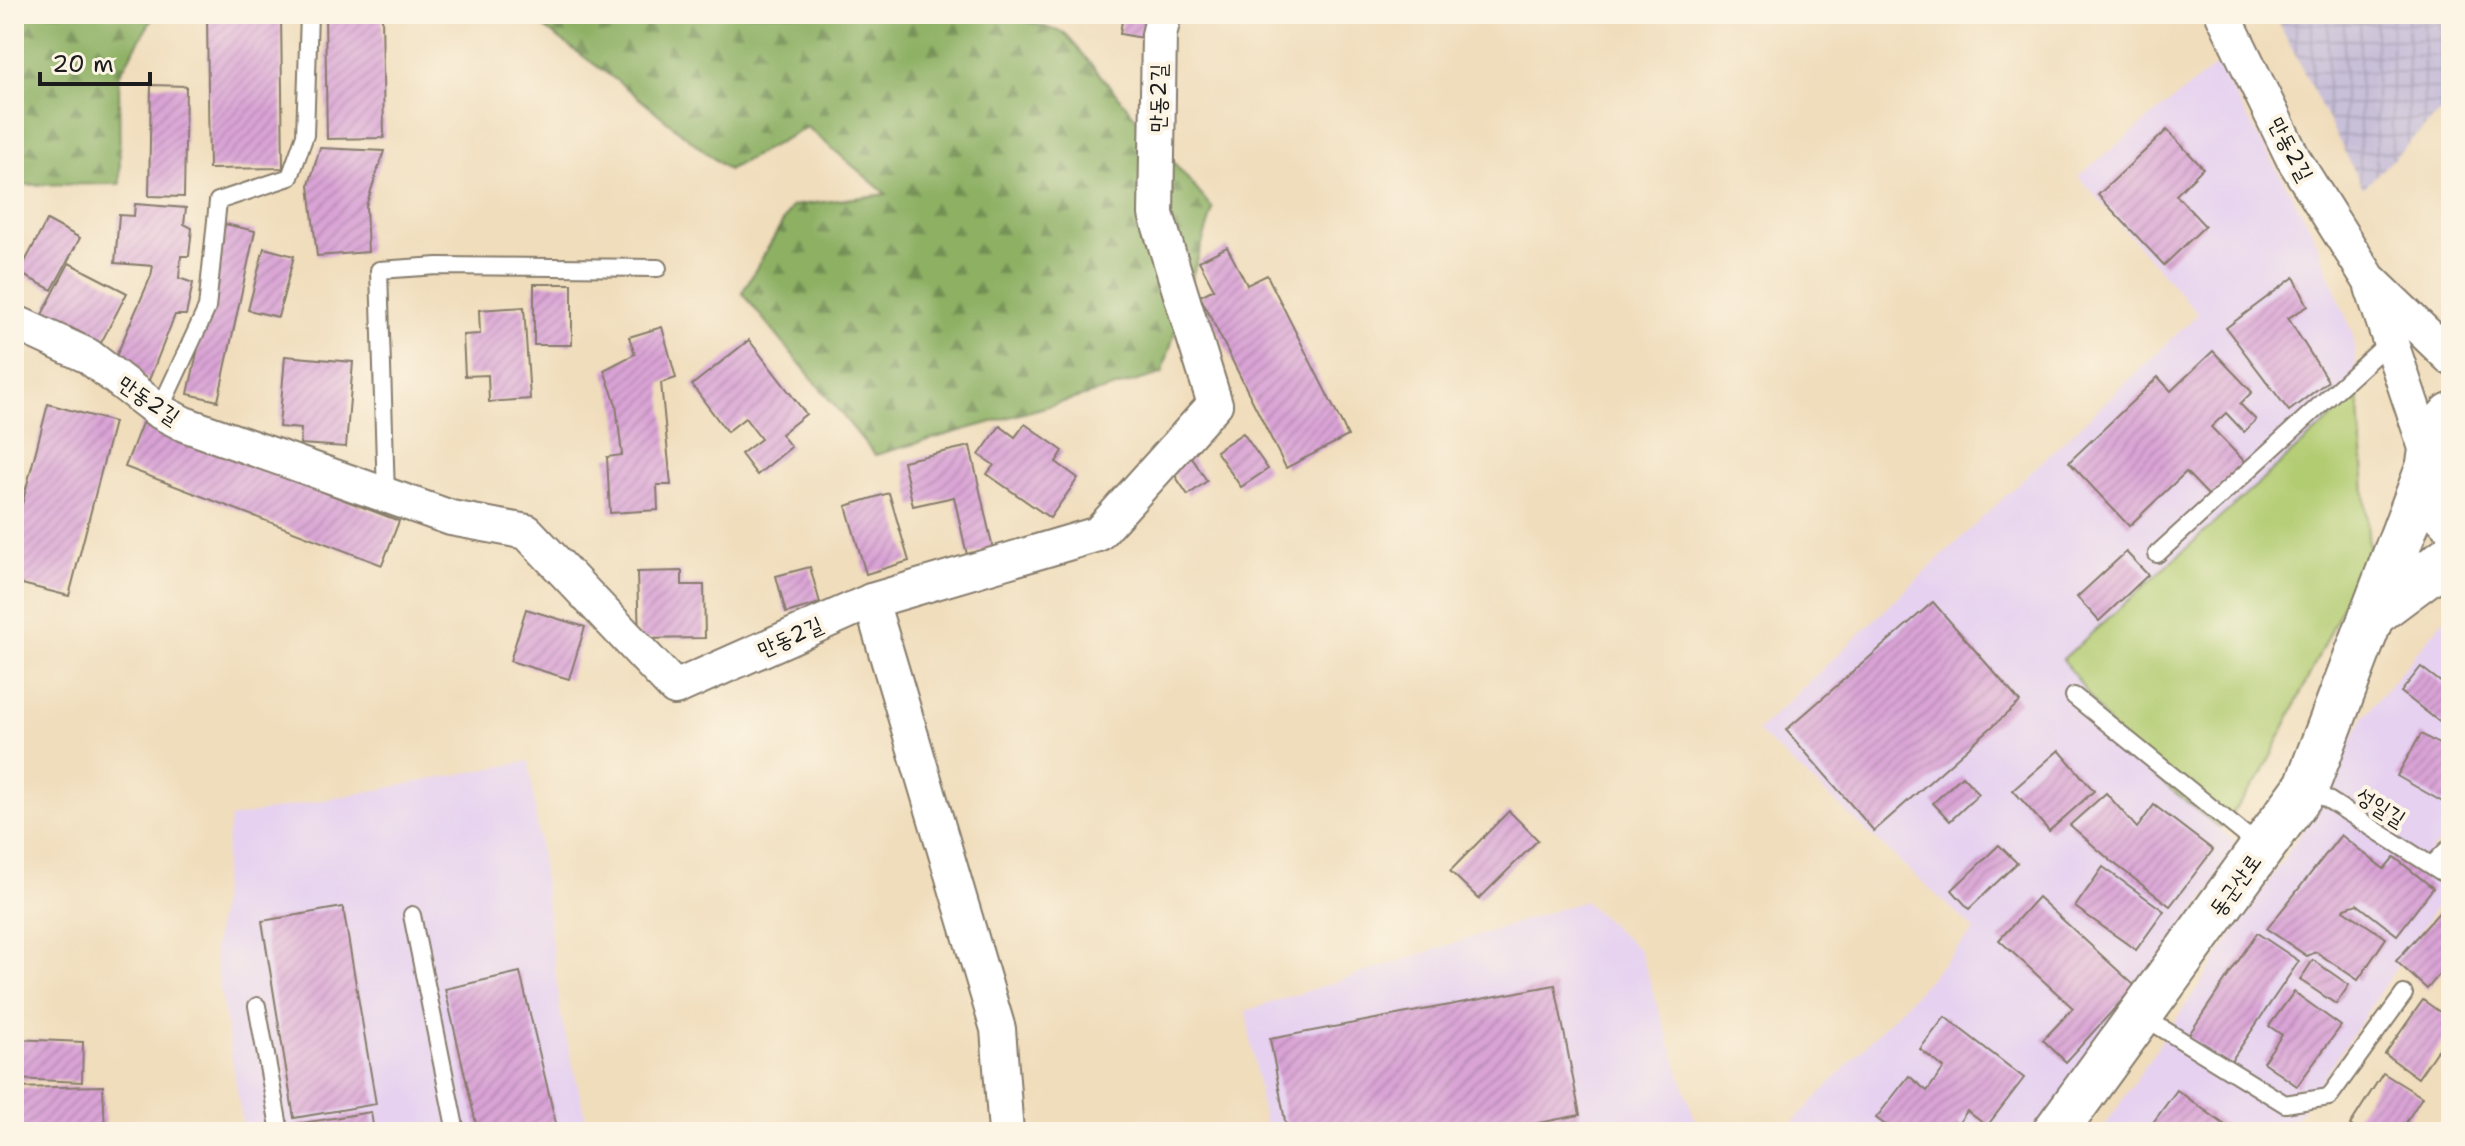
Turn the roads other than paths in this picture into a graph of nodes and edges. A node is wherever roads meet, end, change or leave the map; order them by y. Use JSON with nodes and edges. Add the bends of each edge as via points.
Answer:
{"nodes":[{"id":1,"x":309,"y":14,"type":"edge"},
{"id":2,"x":1164,"y":14,"type":"edge"},
{"id":3,"x":2223,"y":14,"type":"edge"},
{"id":4,"x":658,"y":268,"type":"dead end"},
{"id":5,"x":2369,"y":279,"type":"junction"},
{"id":6,"x":14,"y":322,"type":"edge"},
{"id":7,"x":2390,"y":341,"type":"junction"},
{"id":8,"x":2451,"y":358,"type":"edge"},
{"id":9,"x":159,"y":411,"type":"junction"},
{"id":10,"x":2451,"y":415,"type":"edge"},
{"id":11,"x":2428,"y":463,"type":"junction"},
{"id":12,"x":386,"y":495,"type":"junction"},
{"id":13,"x":2451,"y":520,"type":"edge"},
{"id":14,"x":2157,"y":554,"type":"dead end"},
{"id":15,"x":2451,"y":556,"type":"edge"},
{"id":16,"x":871,"y":601,"type":"junction"},
{"id":17,"x":2372,"y":615,"type":"junction"},
{"id":18,"x":2074,"y":696,"type":"dead end"},
{"id":19,"x":2307,"y":786,"type":"junction"},
{"id":20,"x":2451,"y":846,"type":"edge"},
{"id":21,"x":2262,"y":848,"type":"junction"},
{"id":22,"x":2432,"y":865,"type":"junction"},
{"id":23,"x":2451,"y":878,"type":"edge"},
{"id":24,"x":412,"y":915,"type":"dead end"},
{"id":25,"x":2404,"y":994,"type":"dead end"},
{"id":26,"x":257,"y":1006,"type":"dead end"},
{"id":27,"x":2140,"y":1015,"type":"junction"},
{"id":28,"x":280,"y":1132,"type":"edge"},
{"id":29,"x":456,"y":1132,"type":"edge"},
{"id":30,"x":1006,"y":1132,"type":"edge"},
{"id":31,"x":2055,"y":1132,"type":"edge"}],
"edges":[{"from":1,"to":9,"type":"lane","via":[[305,135],[290,177],[218,201],[207,308]]},
{"from":2,"to":16,"type":"street","name":"만동2길","via":[[1159,35],[1156,214],[1215,404],[1098,534]]},
{"from":3,"to":5,"type":"street","name":"만동2길","via":[[2293,158]]},
{"from":4,"to":12,"type":"lane","via":[[379,270]]},
{"from":5,"to":7,"type":"street"},
{"from":5,"to":8,"type":"street"},
{"from":6,"to":9,"type":"street","name":"만동2길","via":[[88,356]]},
{"from":7,"to":11,"type":"street"},
{"from":7,"to":14,"type":"lane"},
{"from":9,"to":12,"type":"street","name":"만동2길"},
{"from":10,"to":11,"type":"main road","name":"동군산로","via":[[2439,428]]},
{"from":11,"to":13,"type":"main road","via":[[2432,492]]},
{"from":11,"to":17,"type":"main road","name":"동군산로"},
{"from":12,"to":16,"type":"street","name":"만동2길","via":[[451,518],[527,532],[675,688]]},
{"from":15,"to":17,"type":"main road"},
{"from":16,"to":30,"type":"street","via":[[998,1029]]},
{"from":17,"to":19,"type":"main road","name":"동군산로"},
{"from":18,"to":21,"type":"lane"},
{"from":19,"to":21,"type":"main road","name":"동군산로"},
{"from":19,"to":22,"type":"lane","name":"성일길"},
{"from":20,"to":22,"type":"lane"},
{"from":21,"to":27,"type":"main road","name":"동군산로"},
{"from":22,"to":23,"type":"lane","name":"성일길"},
{"from":24,"to":29,"type":"lane"},
{"from":25,"to":27,"type":"lane","via":[[2329,1097],[2285,1104]]},
{"from":26,"to":28,"type":"lane"},
{"from":27,"to":31,"type":"main road","name":"동군산로"}]}
